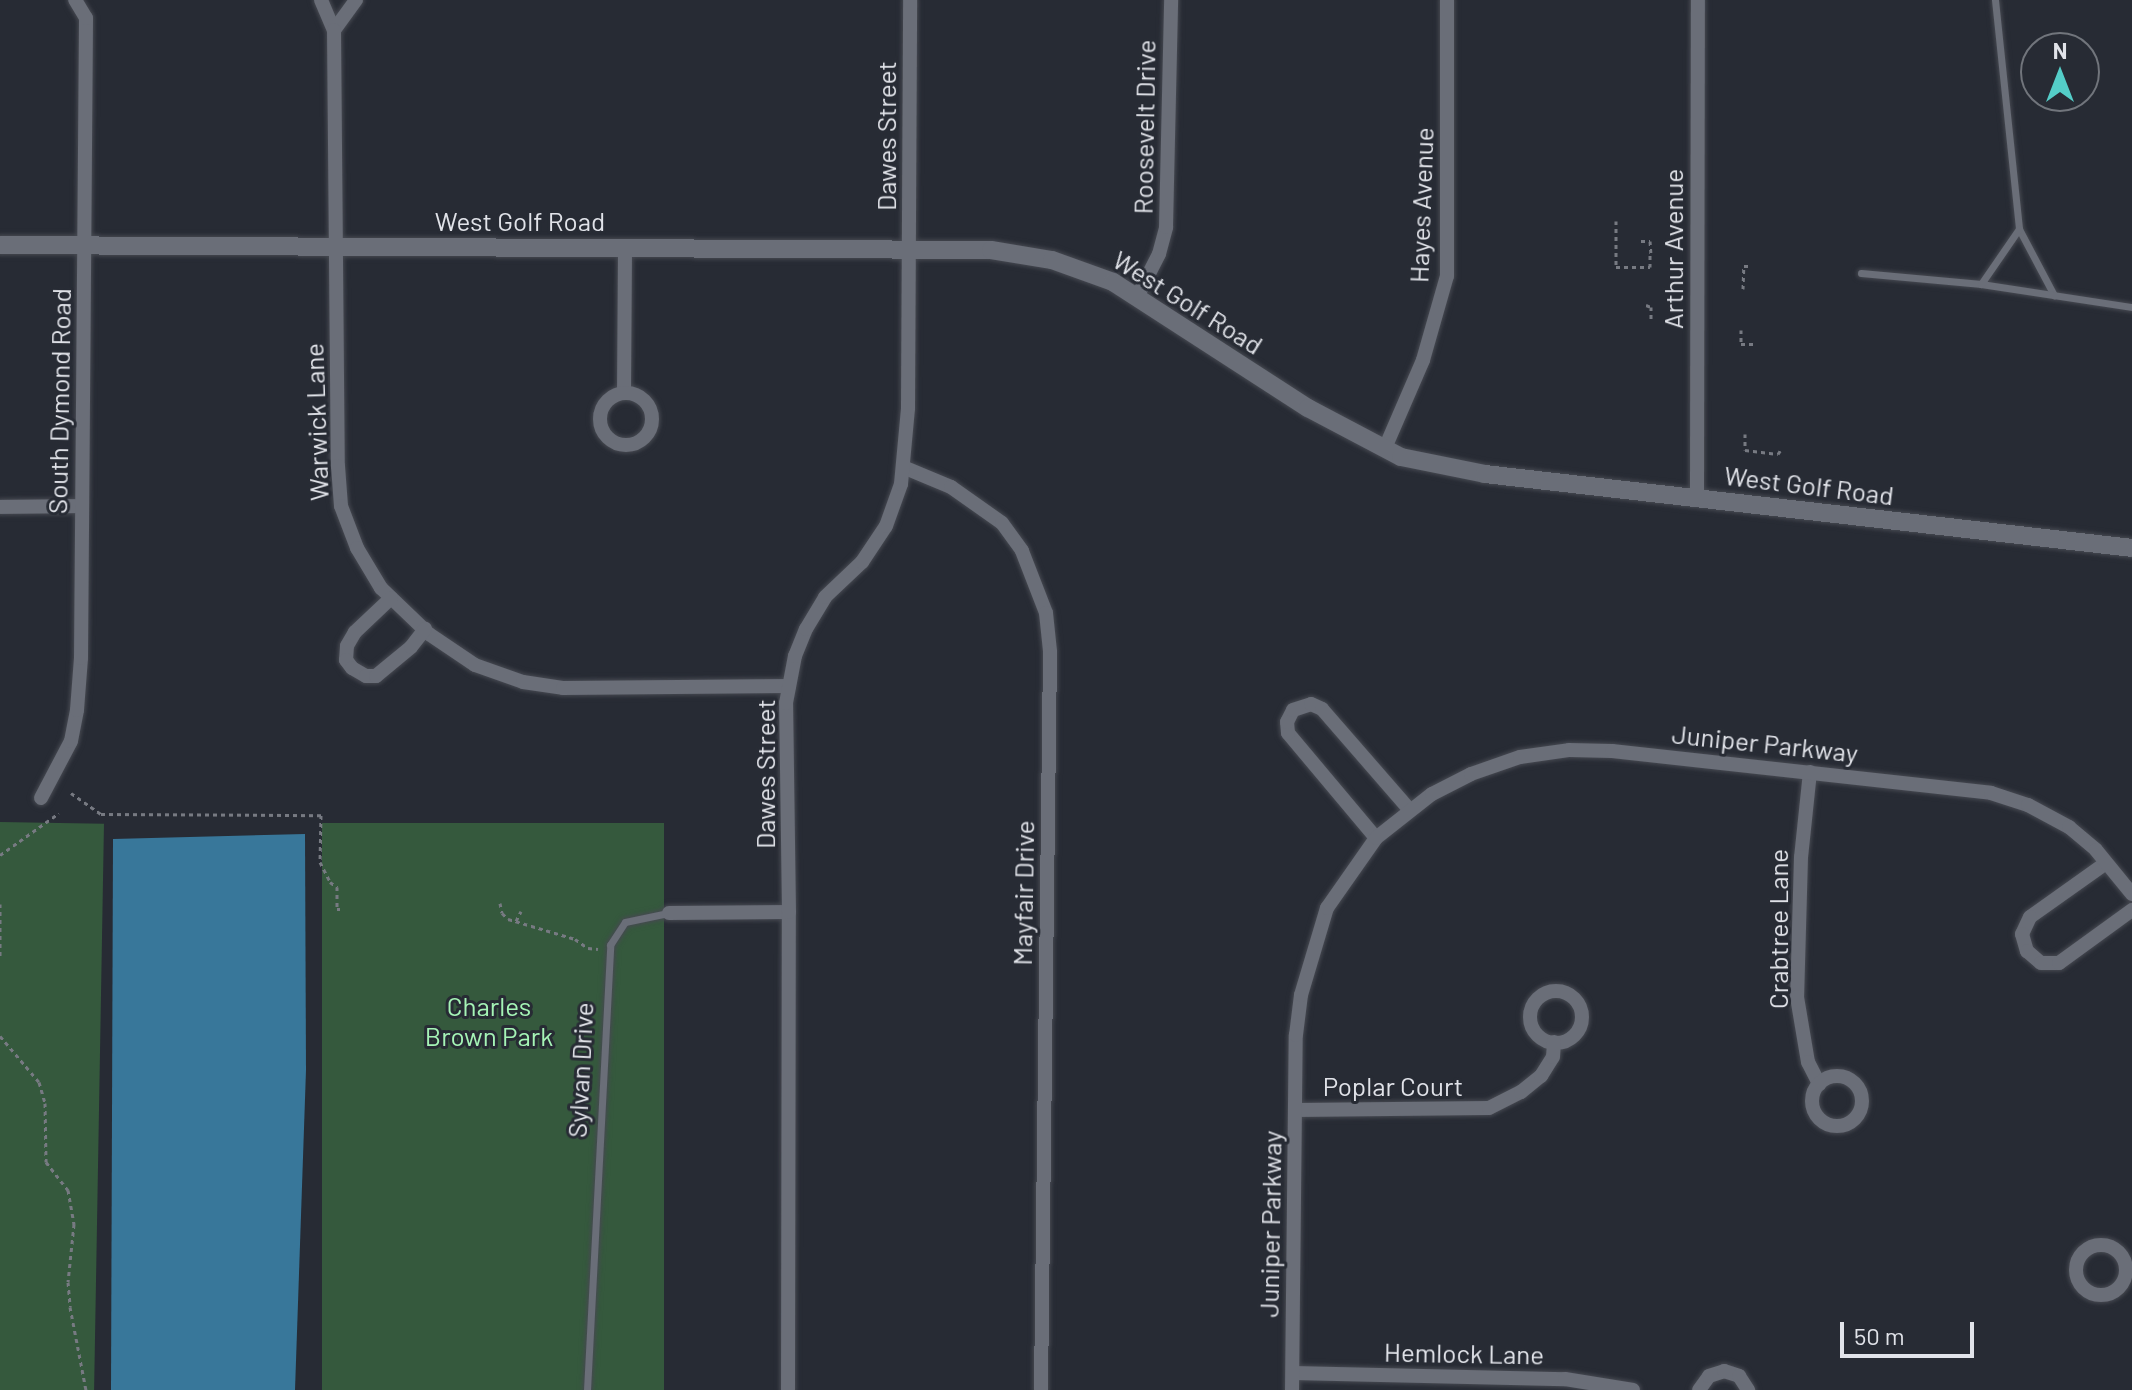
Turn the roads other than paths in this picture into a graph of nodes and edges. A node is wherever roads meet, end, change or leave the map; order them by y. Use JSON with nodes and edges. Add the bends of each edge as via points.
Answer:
{"nodes":[{"id":1,"x":75,"y":0,"type":"edge"},
{"id":2,"x":321,"y":0,"type":"edge"},
{"id":3,"x":910,"y":0,"type":"edge"},
{"id":4,"x":1171,"y":0,"type":"edge"},
{"id":5,"x":1447,"y":0,"type":"edge"},
{"id":6,"x":1698,"y":0,"type":"edge"},
{"id":7,"x":1995,"y":0,"type":"edge"},
{"id":8,"x":355,"y":2,"type":"edge"},
{"id":9,"x":334,"y":30,"type":"junction"},
{"id":10,"x":2019,"y":229,"type":"junction"},
{"id":11,"x":0,"y":245,"type":"edge"},
{"id":12,"x":336,"y":246,"type":"junction"},
{"id":13,"x":85,"y":248,"type":"junction"},
{"id":14,"x":625,"y":248,"type":"junction"},
{"id":15,"x":911,"y":248,"type":"junction"},
{"id":16,"x":1861,"y":273,"type":"dead end"},
{"id":17,"x":1981,"y":284,"type":"junction"},
{"id":18,"x":2054,"y":295,"type":"junction"},
{"id":19,"x":1137,"y":297,"type":"junction"},
{"id":20,"x":2132,"y":307,"type":"edge"},
{"id":21,"x":624,"y":393,"type":"dead end"},
{"id":22,"x":1385,"y":448,"type":"junction"},
{"id":23,"x":903,"y":467,"type":"junction"},
{"id":24,"x":1697,"y":498,"type":"junction"},
{"id":25,"x":81,"y":506,"type":"junction"},
{"id":26,"x":0,"y":507,"type":"edge"},
{"id":27,"x":2132,"y":548,"type":"edge"},
{"id":28,"x":391,"y":598,"type":"junction"},
{"id":29,"x":425,"y":629,"type":"junction"},
{"id":30,"x":789,"y":686,"type":"junction"},
{"id":31,"x":1810,"y":772,"type":"junction"},
{"id":32,"x":41,"y":798,"type":"dead end"},
{"id":33,"x":1409,"y":809,"type":"junction"},
{"id":34,"x":1376,"y":838,"type":"junction"},
{"id":35,"x":2106,"y":863,"type":"junction"},
{"id":36,"x":2132,"y":894,"type":"edge"},
{"id":37,"x":2132,"y":910,"type":"edge"},
{"id":38,"x":789,"y":912,"type":"junction"},
{"id":39,"x":669,"y":913,"type":"joint"},
{"id":40,"x":1554,"y":1042,"type":"dead end"},
{"id":41,"x":1819,"y":1084,"type":"dead end"},
{"id":42,"x":1295,"y":1110,"type":"junction"},
{"id":43,"x":1293,"y":1373,"type":"junction"},
{"id":44,"x":587,"y":1390,"type":"edge"},
{"id":45,"x":788,"y":1390,"type":"edge"},
{"id":46,"x":1041,"y":1390,"type":"edge"},
{"id":47,"x":1292,"y":1390,"type":"edge"},
{"id":48,"x":1633,"y":1390,"type":"edge"},
{"id":49,"x":1699,"y":1390,"type":"edge"},
{"id":50,"x":1748,"y":1390,"type":"edge"}],
"edges":[{"from":1,"to":13,"type":"street","name":"South Dymond Road","via":[[86,18]]},
{"from":2,"to":9,"type":"street"},
{"from":3,"to":15,"type":"street","name":"Dawes Street"},
{"from":4,"to":19,"type":"street","name":"Roosevelt Drive","via":[[1166,227]]},
{"from":5,"to":22,"type":"street","name":"Hayes Avenue","via":[[1447,276],[1423,360]]},
{"from":6,"to":24,"type":"street","name":"Arthur Avenue"},
{"from":7,"to":10,"type":"lane"},
{"from":8,"to":9,"type":"street"},
{"from":9,"to":12,"type":"street","name":"Warwick Lane"},
{"from":10,"to":17,"type":"lane"},
{"from":10,"to":18,"type":"lane"},
{"from":11,"to":13,"type":"street","name":"West Golf Road"},
{"from":12,"to":13,"type":"street","name":"West Golf Road"},
{"from":12,"to":14,"type":"street","name":"West Golf Road"},
{"from":12,"to":28,"type":"street","name":"Warwick Lane","via":[[341,506],[357,548]]},
{"from":13,"to":25,"type":"street","name":"South Dymond Road"},
{"from":14,"to":15,"type":"street","name":"West Golf Road"},
{"from":14,"to":21,"type":"street"},
{"from":15,"to":19,"type":"street","name":"West Golf Road","via":[[991,250],[1052,260],[1086,270]]},
{"from":15,"to":23,"type":"street","name":"Dawes Street"},
{"from":16,"to":17,"type":"lane"},
{"from":17,"to":18,"type":"lane"},
{"from":18,"to":20,"type":"lane"},
{"from":19,"to":22,"type":"street","name":"West Golf Road","via":[[1308,408]]},
{"from":22,"to":24,"type":"street","name":"West Golf Road","via":[[1401,457],[1485,474]]},
{"from":23,"to":30,"type":"street","name":"Dawes Street","via":[[886,526],[862,562],[825,597],[795,656]]},
{"from":23,"to":46,"type":"street","name":"Mayfair Drive","via":[[951,487],[1002,523],[1022,551],[1046,613],[1050,652]]},
{"from":24,"to":27,"type":"street","name":"West Golf Road"},
{"from":25,"to":26,"type":"street"},
{"from":25,"to":32,"type":"street","name":"South Dymond Road","via":[[77,710],[71,741]]},
{"from":28,"to":29,"type":"street","name":"Warwick Lane"},
{"from":28,"to":29,"type":"street","via":[[347,646],[346,660],[352,668],[376,676]]},
{"from":29,"to":30,"type":"street","name":"Warwick Lane","via":[[475,665],[523,682],[563,688]]},
{"from":30,"to":38,"type":"street","name":"Dawes Street"},
{"from":31,"to":33,"type":"street","name":"Juniper Parkway","via":[[1569,750],[1520,757],[1471,774]]},
{"from":31,"to":35,"type":"street","name":"Juniper Parkway","via":[[1991,793],[2069,827]]},
{"from":31,"to":41,"type":"street","name":"Crabtree Lane","via":[[1799,881],[1797,997],[1808,1062]]},
{"from":33,"to":34,"type":"street","name":"Juniper Parkway"},
{"from":33,"to":34,"type":"street","via":[[1322,709],[1311,704],[1293,710],[1288,733]]},
{"from":34,"to":42,"type":"street","name":"Juniper Parkway","via":[[1327,908],[1312,948],[1296,1035]]},
{"from":35,"to":36,"type":"street","name":"Juniper Parkway"},
{"from":35,"to":37,"type":"street","via":[[2030,917],[2022,934],[2027,951],[2041,963],[2059,963]]},
{"from":38,"to":39,"type":"street"},
{"from":38,"to":45,"type":"street","name":"Dawes Street"},
{"from":39,"to":44,"type":"lane","name":"Sylvan Drive","via":[[625,922],[610,949]]},
{"from":40,"to":42,"type":"street","name":"Poplar Court","via":[[1553,1057],[1541,1076],[1489,1108]]},
{"from":42,"to":43,"type":"street","name":"Juniper Parkway"},
{"from":43,"to":47,"type":"street","name":"Juniper Parkway"},
{"from":43,"to":48,"type":"street","name":"Hemlock Lane","via":[[1565,1379]]},
{"from":49,"to":50,"type":"street","via":[[1709,1376],[1724,1371],[1739,1376]]}]}
